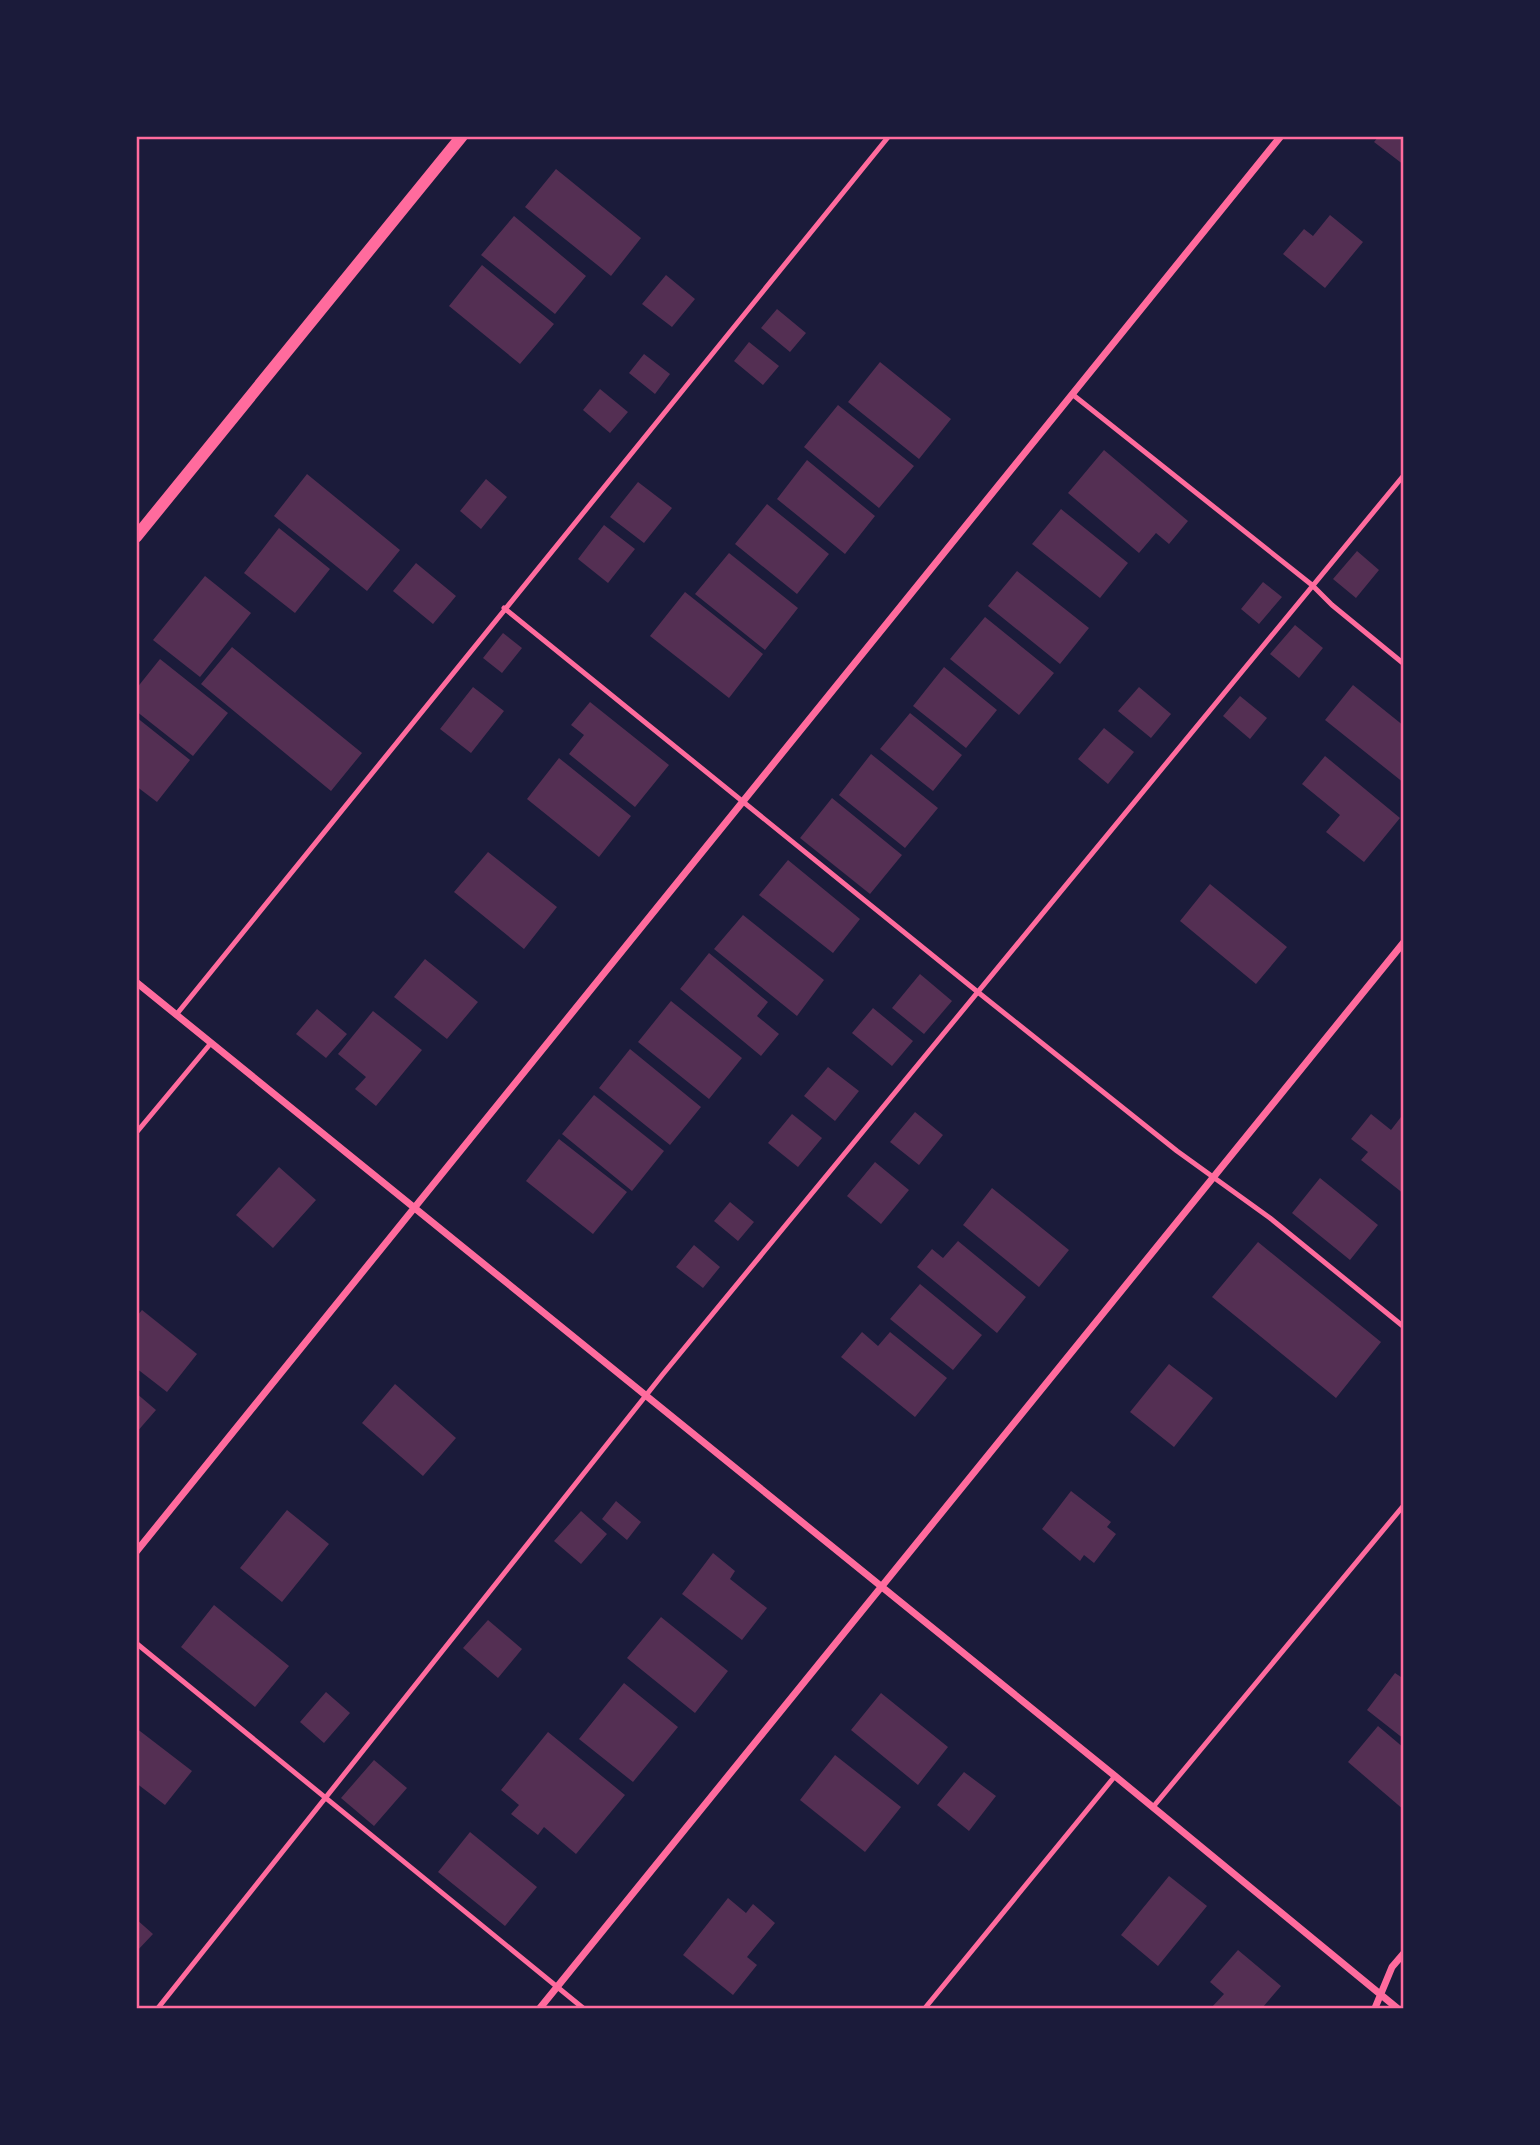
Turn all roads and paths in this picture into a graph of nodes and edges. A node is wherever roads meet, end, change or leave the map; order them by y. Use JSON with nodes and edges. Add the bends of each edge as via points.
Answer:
{"nodes":[{"id":1,"x":461,"y":136,"type":"edge"},
{"id":2,"x":889,"y":136,"type":"edge"},
{"id":3,"x":1281,"y":136,"type":"edge"},
{"id":4,"x":1072,"y":394,"type":"junction"},
{"id":5,"x":1404,"y":475,"type":"edge"},
{"id":6,"x":136,"y":537,"type":"edge"},
{"id":7,"x":1312,"y":585,"type":"junction"},
{"id":8,"x":504,"y":608,"type":"junction"},
{"id":9,"x":1404,"y":664,"type":"edge"},
{"id":10,"x":744,"y":802,"type":"junction"},
{"id":11,"x":1404,"y":943,"type":"edge"},
{"id":12,"x":136,"y":982,"type":"edge"},
{"id":13,"x":979,"y":993,"type":"junction"},
{"id":14,"x":176,"y":1014,"type":"junction"},
{"id":15,"x":211,"y":1043,"type":"junction"},
{"id":16,"x":136,"y":1133,"type":"edge"},
{"id":17,"x":1214,"y":1175,"type":"junction"},
{"id":18,"x":416,"y":1208,"type":"junction"},
{"id":19,"x":1404,"y":1326,"type":"edge"},
{"id":20,"x":646,"y":1396,"type":"junction"},
{"id":21,"x":1404,"y":1506,"type":"edge"},
{"id":22,"x":136,"y":1552,"type":"edge"},
{"id":23,"x":882,"y":1588,"type":"junction"},
{"id":24,"x":136,"y":1643,"type":"edge"},
{"id":25,"x":1115,"y":1776,"type":"junction"},
{"id":26,"x":327,"y":1798,"type":"junction"},
{"id":27,"x":1153,"y":1807,"type":"junction"},
{"id":28,"x":1404,"y":1953,"type":"edge"},
{"id":29,"x":557,"y":1987,"type":"junction"},
{"id":30,"x":1381,"y":1995,"type":"junction"},
{"id":31,"x":158,"y":2008,"type":"edge"},
{"id":32,"x":540,"y":2008,"type":"edge"},
{"id":33,"x":583,"y":2008,"type":"edge"},
{"id":34,"x":925,"y":2008,"type":"edge"},
{"id":35,"x":1375,"y":2008,"type":"edge"},
{"id":36,"x":1397,"y":2008,"type":"edge"}],
"edges":[{"from":1,"to":6,"type":"street"},
{"from":2,"to":8,"type":"lane"},
{"from":3,"to":4,"type":"street"},
{"from":4,"to":7,"type":"lane"},
{"from":4,"to":10,"type":"street"},
{"from":5,"to":7,"type":"lane"},
{"from":7,"to":9,"type":"lane"},
{"from":7,"to":13,"type":"lane"},
{"from":8,"to":10,"type":"lane"},
{"from":8,"to":14,"type":"lane"},
{"from":10,"to":13,"type":"lane"},
{"from":10,"to":18,"type":"street"},
{"from":11,"to":17,"type":"street"},
{"from":12,"to":14,"type":"street"},
{"from":13,"to":17,"type":"lane","via":[[1177,1151]]},
{"from":13,"to":20,"type":"lane"},
{"from":14,"to":15,"type":"street"},
{"from":15,"to":16,"type":"lane"},
{"from":15,"to":18,"type":"street"},
{"from":17,"to":19,"type":"lane"},
{"from":17,"to":23,"type":"street"},
{"from":18,"to":20,"type":"street"},
{"from":18,"to":22,"type":"street"},
{"from":20,"to":23,"type":"street"},
{"from":20,"to":26,"type":"lane"},
{"from":21,"to":27,"type":"lane"},
{"from":23,"to":25,"type":"street"},
{"from":23,"to":29,"type":"street"},
{"from":24,"to":26,"type":"lane"},
{"from":25,"to":27,"type":"street"},
{"from":25,"to":34,"type":"lane"},
{"from":26,"to":29,"type":"lane"},
{"from":26,"to":31,"type":"lane"},
{"from":27,"to":30,"type":"street"},
{"from":28,"to":30,"type":"street","via":[[1392,1967]]},
{"from":29,"to":32,"type":"street"},
{"from":29,"to":33,"type":"lane"},
{"from":30,"to":35,"type":"street"},
{"from":30,"to":36,"type":"street"}]}
